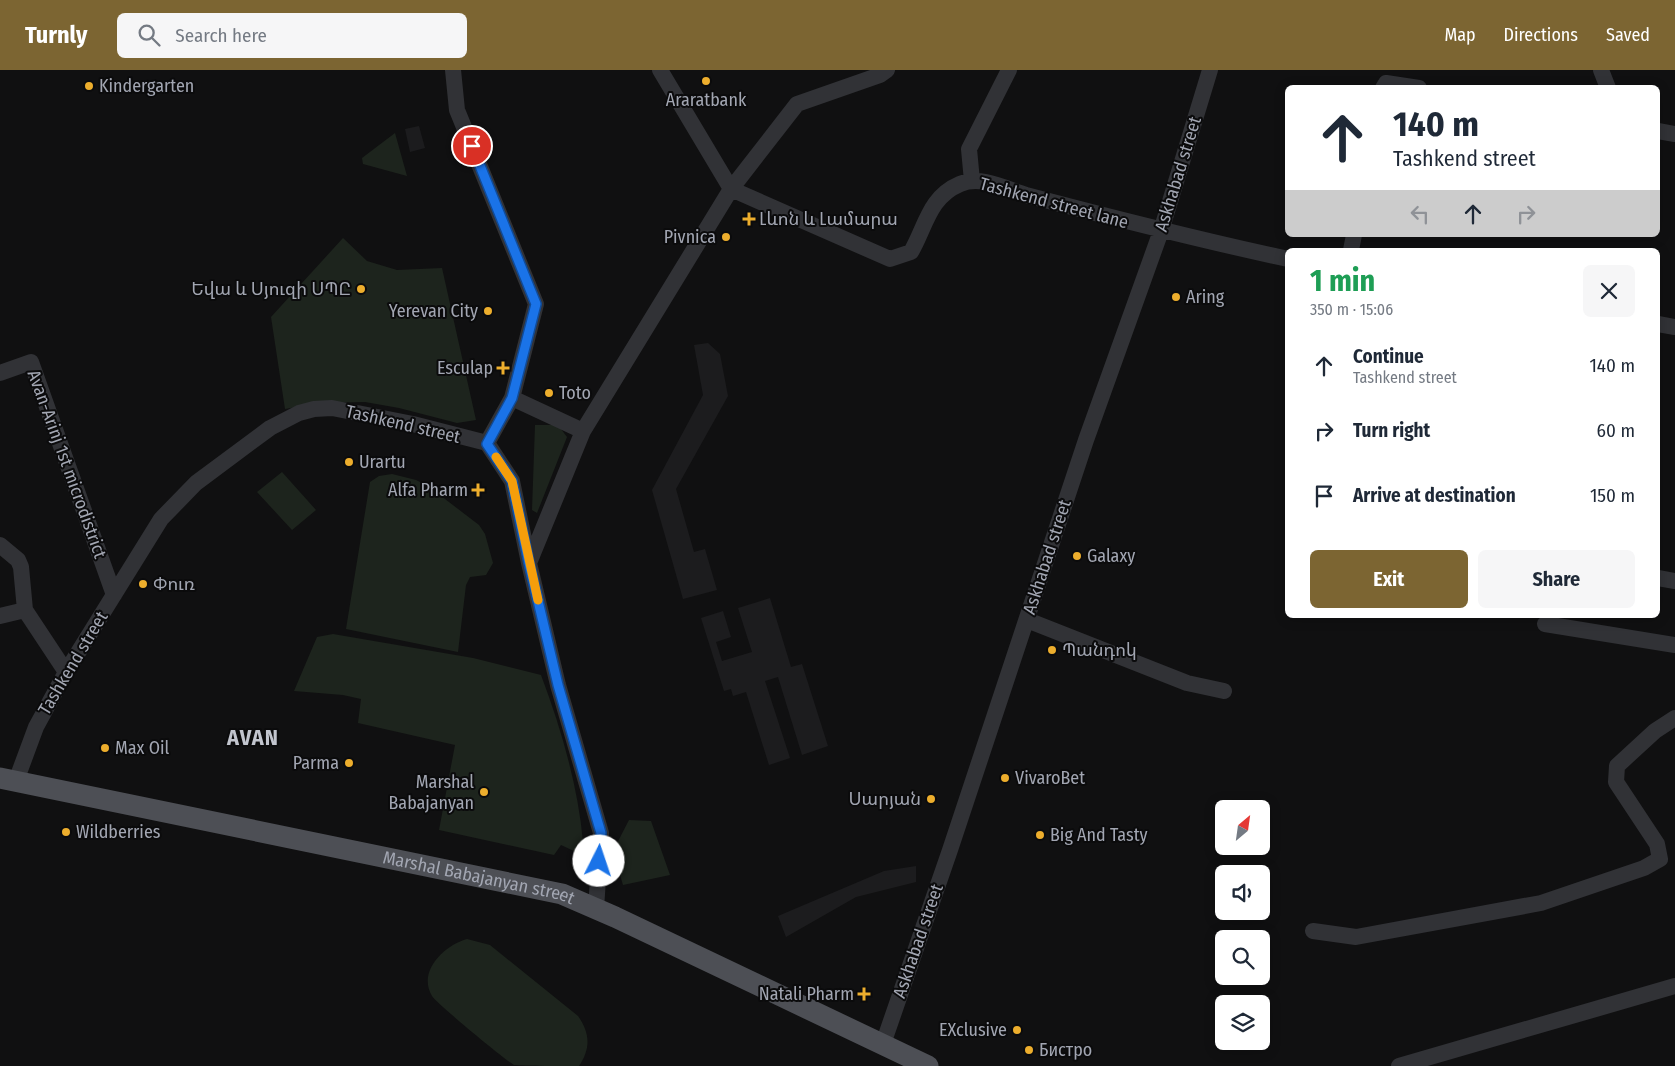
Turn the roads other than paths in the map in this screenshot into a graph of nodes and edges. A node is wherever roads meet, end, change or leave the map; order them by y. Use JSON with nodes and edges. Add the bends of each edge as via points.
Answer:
{"nodes":[{"id":1,"x":453,"y":70,"type":"edge"},
{"id":2,"x":660,"y":70,"type":"edge"},
{"id":3,"x":887,"y":70,"type":"edge"},
{"id":4,"x":1009,"y":70,"type":"edge"},
{"id":5,"x":1210,"y":70,"type":"edge"},
{"id":6,"x":1601,"y":70,"type":"edge"},
{"id":7,"x":1607,"y":85,"type":"edge"},
{"id":8,"x":1660,"y":131,"type":"edge"},
{"id":9,"x":1675,"y":134,"type":"edge"},
{"id":10,"x":972,"y":181,"type":"junction"},
{"id":11,"x":731,"y":189,"type":"junction"},
{"id":12,"x":1161,"y":232,"type":"junction"},
{"id":13,"x":1285,"y":258,"type":"edge"},
{"id":14,"x":1660,"y":324,"type":"edge"},
{"id":15,"x":1675,"y":326,"type":"edge"},
{"id":16,"x":0,"y":372,"type":"edge"},
{"id":17,"x":512,"y":398,"type":"junction"},
{"id":18,"x":583,"y":432,"type":"junction"},
{"id":19,"x":487,"y":444,"type":"junction"},
{"id":20,"x":0,"y":546,"type":"edge"},
{"id":21,"x":529,"y":563,"type":"junction"},
{"id":22,"x":1660,"y":578,"type":"edge"},
{"id":23,"x":1675,"y":581,"type":"edge"},
{"id":24,"x":114,"y":595,"type":"junction"},
{"id":25,"x":25,"y":610,"type":"junction"},
{"id":26,"x":0,"y":616,"type":"edge"},
{"id":27,"x":1027,"y":620,"type":"junction"},
{"id":28,"x":1546,"y":624,"type":"dead end"},
{"id":29,"x":1675,"y":644,"type":"edge"},
{"id":30,"x":66,"y":672,"type":"junction"},
{"id":31,"x":1224,"y":691,"type":"dead end"},
{"id":32,"x":1675,"y":718,"type":"edge"},
{"id":33,"x":8,"y":780,"type":"edge"},
{"id":34,"x":596,"y":909,"type":"junction"},
{"id":35,"x":1313,"y":931,"type":"dead end"},
{"id":36,"x":1675,"y":986,"type":"edge"},
{"id":37,"x":883,"y":1044,"type":"junction"},
{"id":38,"x":928,"y":1066,"type":"edge"},
{"id":39,"x":1399,"y":1066,"type":"edge"}],
"edges":[{"from":1,"to":17,"type":"street","via":[[457,110],[536,304]]},
{"from":2,"to":11,"type":"street"},
{"from":3,"to":11,"type":"street","via":[[797,104]]},
{"from":4,"to":10,"type":"street","via":[[969,149]]},
{"from":5,"to":12,"type":"street","name":"Askhabad street"},
{"from":6,"to":7,"type":"street"},
{"from":8,"to":9,"type":"street"},
{"from":10,"to":11,"type":"street","name":"Tashkend street lane","via":[[949,190],[936,202],[924,219],[911,252],[890,259]]},
{"from":10,"to":12,"type":"street","name":"Tashkend street lane"},
{"from":11,"to":18,"type":"street"},
{"from":12,"to":13,"type":"street","name":"Tashkend street lane"},
{"from":12,"to":27,"type":"street","name":"Askhabad street","via":[[1092,422]]},
{"from":14,"to":15,"type":"street"},
{"from":16,"to":24,"type":"street","name":"Avan-Arinj 1st microdistrict","via":[[31,362]]},
{"from":17,"to":18,"type":"street"},
{"from":17,"to":19,"type":"street"},
{"from":18,"to":21,"type":"street"},
{"from":19,"to":21,"type":"street","via":[[512,481]]},
{"from":19,"to":24,"type":"street","name":"Tashkend street","via":[[349,410],[314,408],[299,413],[270,428],[196,483],[161,519]]},
{"from":20,"to":25,"type":"street","via":[[18,560],[21,567]]},
{"from":21,"to":34,"type":"street","via":[[558,685],[601,833]]},
{"from":22,"to":23,"type":"street"},
{"from":24,"to":30,"type":"street","name":"Tashkend street"},
{"from":25,"to":26,"type":"street"},
{"from":25,"to":30,"type":"street"},
{"from":27,"to":31,"type":"street","via":[[1187,683]]},
{"from":27,"to":37,"type":"street","name":"Askhabad street"},
{"from":28,"to":29,"type":"street"},
{"from":30,"to":33,"type":"street","name":"Tashkend street"},
{"from":32,"to":35,"type":"street","via":[[1655,731],[1617,766],[1616,782],[1656,844],[1660,859],[1644,868],[1541,903],[1356,938]]},
{"from":33,"to":34,"type":"main road","name":"Marshal Babajanyan street","via":[[542,889]]},
{"from":34,"to":37,"type":"main road","name":"Marshal Babajanyan street"},
{"from":36,"to":39,"type":"street"},
{"from":37,"to":38,"type":"main road","name":"Marshal Babajanyan street"}]}
